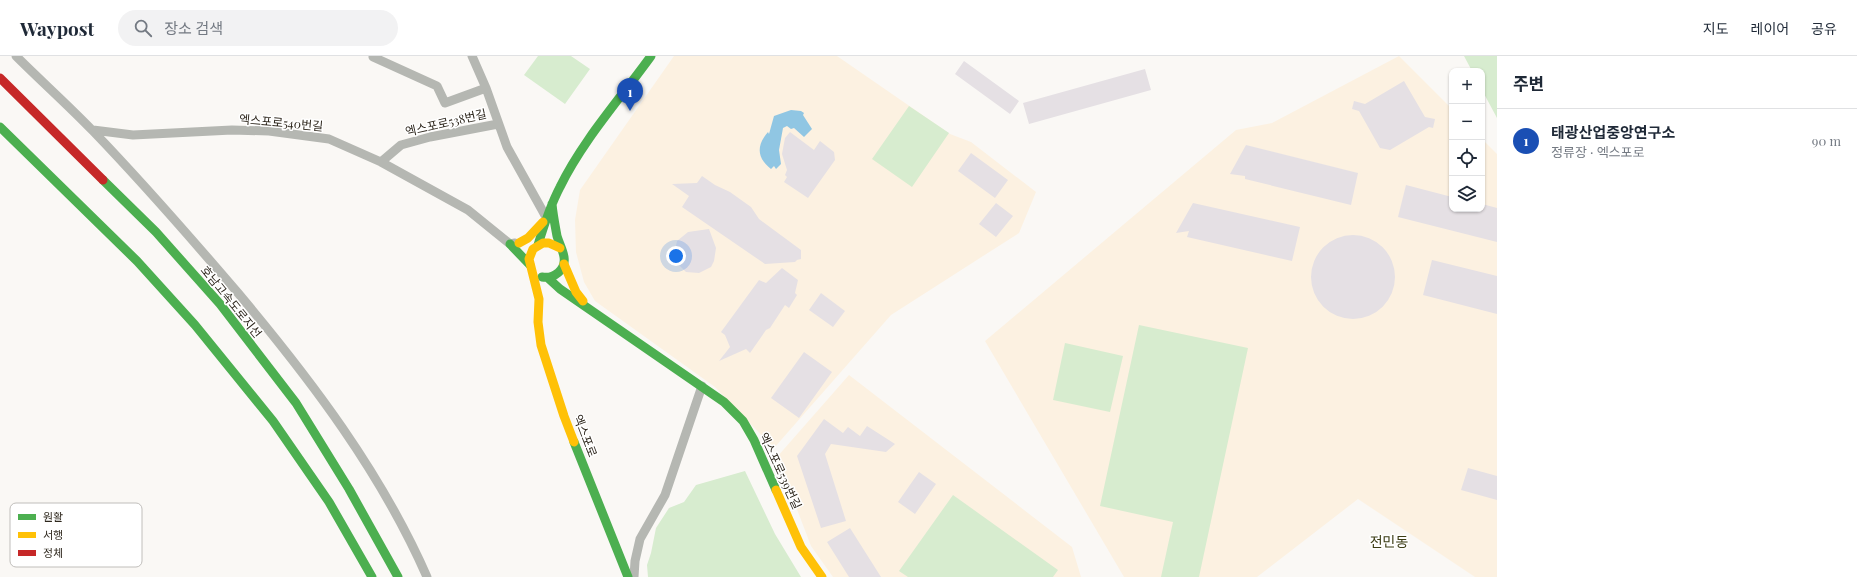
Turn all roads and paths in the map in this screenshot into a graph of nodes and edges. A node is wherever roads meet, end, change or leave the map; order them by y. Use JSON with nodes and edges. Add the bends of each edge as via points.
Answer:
{"nodes":[{"id":1,"x":16,"y":56,"type":"edge"},
{"id":2,"x":472,"y":56,"type":"edge"},
{"id":3,"x":651,"y":56,"type":"edge"},
{"id":4,"x":373,"y":57,"type":"dead end"},
{"id":5,"x":0,"y":78,"type":"edge"},
{"id":6,"x":486,"y":88,"type":"junction"},
{"id":7,"x":498,"y":124,"type":"junction"},
{"id":8,"x":0,"y":127,"type":"edge"},
{"id":9,"x":93,"y":130,"type":"junction"},
{"id":10,"x":381,"y":162,"type":"junction"},
{"id":11,"x":552,"y":204,"type":"junction"},
{"id":12,"x":546,"y":217,"type":"junction"},
{"id":13,"x":557,"y":231,"type":"junction"},
{"id":14,"x":514,"y":243,"type":"junction"},
{"id":15,"x":535,"y":247,"type":"junction"},
{"id":16,"x":560,"y":248,"type":"junction"},
{"id":17,"x":564,"y":264,"type":"junction"},
{"id":18,"x":531,"y":268,"type":"junction"},
{"id":19,"x":547,"y":278,"type":"junction"},
{"id":20,"x":565,"y":292,"type":"junction"},
{"id":21,"x":540,"y":297,"type":"junction"},
{"id":22,"x":588,"y":307,"type":"junction"},
{"id":23,"x":702,"y":386,"type":"junction"},
{"id":24,"x":372,"y":577,"type":"edge"},
{"id":25,"x":398,"y":577,"type":"edge"},
{"id":26,"x":427,"y":577,"type":"edge"},
{"id":27,"x":628,"y":577,"type":"edge"},
{"id":28,"x":634,"y":577,"type":"edge"},
{"id":29,"x":822,"y":577,"type":"edge"}],
"edges":[{"from":1,"to":9,"type":"street"},
{"from":2,"to":6,"type":"street","name":"엑스포로538번길"},
{"from":3,"to":11,"type":"main road","via":[[584,148]]},
{"from":4,"to":6,"type":"street","name":"엑스포로538번길","via":[[437,86],[445,103]]},
{"from":5,"to":25,"type":"main road","name":"호남고속도로지선","via":[[156,232],[220,304],[296,403],[349,489]]},
{"from":6,"to":7,"type":"street","name":"엑스포로538번길"},
{"from":7,"to":10,"type":"street","name":"엑스포로538번길","via":[[401,145]]},
{"from":7,"to":12,"type":"street","name":"엑스포로538번길","via":[[506,147]]},
{"from":8,"to":24,"type":"main road","via":[[137,261],[205,337],[273,421],[329,502]]},
{"from":9,"to":10,"type":"street","name":"엑스포로540번길","via":[[133,135],[269,131],[329,139]]},
{"from":9,"to":26,"type":"street","via":[[197,245],[276,339],[327,405],[378,483],[411,540]]},
{"from":10,"to":14,"type":"street","name":"엑스포로540번길","via":[[468,210]]},
{"from":11,"to":12,"type":"main road"},
{"from":11,"to":13,"type":"main road"},
{"from":12,"to":13,"type":"main road"},
{"from":12,"to":14,"type":"main road","via":[[528,238]]},
{"from":12,"to":15,"type":"main road"},
{"from":13,"to":16,"type":"main road"},
{"from":14,"to":15,"type":"main road"},
{"from":14,"to":18,"type":"main road"},
{"from":15,"to":16,"type":"main road","via":[[549,243]]},
{"from":15,"to":18,"type":"main road","via":[[530,254]]},
{"from":16,"to":17,"type":"main road"},
{"from":17,"to":19,"type":"main road","via":[[558,274]]},
{"from":17,"to":22,"type":"main road","via":[[576,292]]},
{"from":18,"to":19,"type":"main road","via":[[536,274]]},
{"from":18,"to":21,"type":"main road"},
{"from":19,"to":20,"type":"main road"},
{"from":19,"to":21,"type":"main road"},
{"from":20,"to":21,"type":"main road","via":[[552,291]]},
{"from":20,"to":22,"type":"main road"},
{"from":21,"to":27,"type":"main road","name":"엑스포로","via":[[538,322],[541,345],[564,416]]},
{"from":22,"to":23,"type":"main road","name":"엑스포로539번길"},
{"from":23,"to":28,"type":"street","via":[[665,495],[640,539]]},
{"from":23,"to":29,"type":"main road","name":"엑스포로539번길","via":[[724,402],[743,421],[802,547]]}]}
